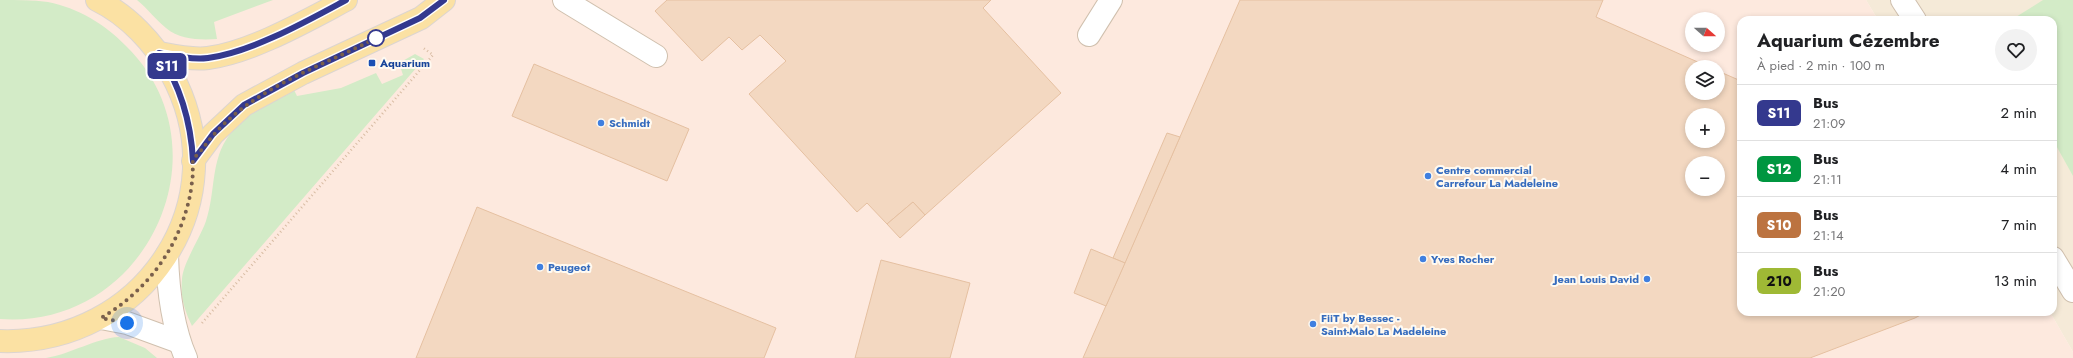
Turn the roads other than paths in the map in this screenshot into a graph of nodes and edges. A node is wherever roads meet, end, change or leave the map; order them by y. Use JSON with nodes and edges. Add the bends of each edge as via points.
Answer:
{"nodes":[{"id":1,"x":97,"y":0,"type":"edge"},
{"id":2,"x":346,"y":0,"type":"edge"},
{"id":3,"x":444,"y":0,"type":"edge"},
{"id":4,"x":564,"y":0,"type":"edge"},
{"id":5,"x":1112,"y":0,"type":"edge"},
{"id":6,"x":1902,"y":0,"type":"edge"},
{"id":7,"x":1912,"y":16,"type":"edge"},
{"id":8,"x":1089,"y":35,"type":"dead end"},
{"id":9,"x":159,"y":53,"type":"junction"},
{"id":10,"x":656,"y":56,"type":"dead end"},
{"id":11,"x":193,"y":161,"type":"junction"},
{"id":12,"x":167,"y":255,"type":"junction"},
{"id":13,"x":2057,"y":265,"type":"edge"},
{"id":14,"x":2073,"y":291,"type":"edge"},
{"id":15,"x":101,"y":318,"type":"junction"},
{"id":16,"x":0,"y":341,"type":"edge"},
{"id":17,"x":182,"y":349,"type":"edge"}],
"edges":[{"from":1,"to":9,"type":"main road","via":[[133,25]]},
{"from":2,"to":9,"type":"main road","via":[[293,28],[230,54],[206,58]]},
{"from":3,"to":11,"type":"main road","via":[[420,18],[303,73],[244,105],[213,134]]},
{"from":4,"to":10,"type":"street"},
{"from":5,"to":8,"type":"street"},
{"from":6,"to":7,"type":"street"},
{"from":9,"to":11,"type":"main road","via":[[182,97],[191,128]]},
{"from":11,"to":12,"type":"main road","via":[[187,210]]},
{"from":12,"to":15,"type":"main road","via":[[152,276],[133,295]]},
{"from":12,"to":17,"type":"street","via":[[168,284]]},
{"from":13,"to":14,"type":"street"},
{"from":15,"to":16,"type":"main road","via":[[60,335]]},
{"from":15,"to":17,"type":"street","via":[[127,323]]}]}
